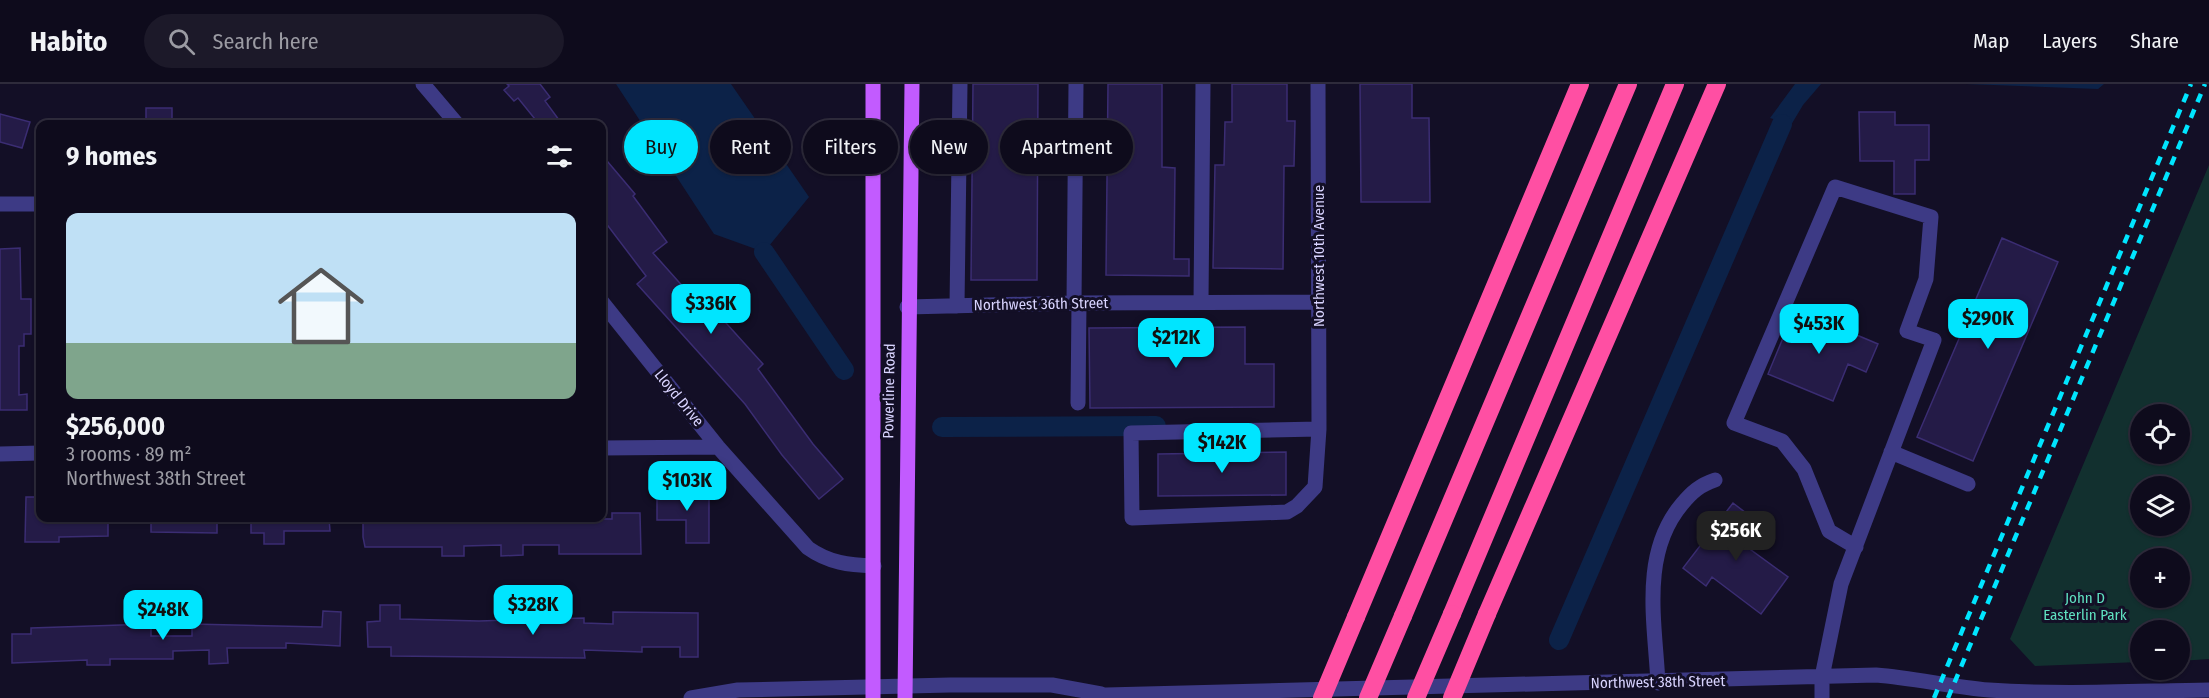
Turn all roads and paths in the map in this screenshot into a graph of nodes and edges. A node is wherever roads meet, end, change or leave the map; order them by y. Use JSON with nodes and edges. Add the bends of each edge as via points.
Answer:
{"nodes":[{"id":1,"x":423,"y":84,"type":"edge"},
{"id":2,"x":873,"y":84,"type":"edge"},
{"id":3,"x":912,"y":84,"type":"edge"},
{"id":4,"x":960,"y":84,"type":"edge"},
{"id":5,"x":1076,"y":84,"type":"edge"},
{"id":6,"x":1203,"y":84,"type":"edge"},
{"id":7,"x":1318,"y":84,"type":"edge"},
{"id":8,"x":1580,"y":84,"type":"edge"},
{"id":9,"x":1628,"y":84,"type":"edge"},
{"id":10,"x":1675,"y":84,"type":"edge"},
{"id":11,"x":1717,"y":84,"type":"edge"},
{"id":12,"x":454,"y":120,"type":"edge"},
{"id":13,"x":0,"y":204,"type":"edge"},
{"id":14,"x":36,"y":204,"type":"edge"},
{"id":15,"x":1201,"y":302,"type":"junction"},
{"id":16,"x":1319,"y":302,"type":"junction"},
{"id":17,"x":1076,"y":303,"type":"junction"},
{"id":18,"x":957,"y":306,"type":"junction"},
{"id":19,"x":606,"y":307,"type":"edge"},
{"id":20,"x":907,"y":307,"type":"junction"},
{"id":21,"x":1078,"y":403,"type":"dead end"},
{"id":22,"x":1319,"y":429,"type":"junction"},
{"id":23,"x":718,"y":447,"type":"junction"},
{"id":24,"x":606,"y":448,"type":"edge"},
{"id":25,"x":1891,"y":452,"type":"junction"},
{"id":26,"x":36,"y":453,"type":"edge"},
{"id":27,"x":0,"y":454,"type":"edge"},
{"id":28,"x":1715,"y":480,"type":"dead end"},
{"id":29,"x":1968,"y":484,"type":"dead end"},
{"id":30,"x":1856,"y":547,"type":"junction"},
{"id":31,"x":874,"y":566,"type":"junction"},
{"id":32,"x":1822,"y":677,"type":"junction"},
{"id":33,"x":1658,"y":683,"type":"junction"},
{"id":34,"x":2209,"y":690,"type":"edge"},
{"id":35,"x":1570,"y":691,"type":"edge"},
{"id":36,"x":905,"y":692,"type":"edge"},
{"id":37,"x":873,"y":693,"type":"edge"},
{"id":38,"x":1106,"y":695,"type":"junction"},
{"id":39,"x":691,"y":698,"type":"edge"},
{"id":40,"x":1088,"y":698,"type":"edge"},
{"id":41,"x":1322,"y":698,"type":"edge"},
{"id":42,"x":1368,"y":698,"type":"edge"},
{"id":43,"x":1416,"y":698,"type":"edge"},
{"id":44,"x":1452,"y":698,"type":"edge"},
{"id":45,"x":1822,"y":698,"type":"edge"}],
"edges":[{"from":1,"to":12,"type":"street"},
{"from":2,"to":31,"type":"main road","name":"Powerline Road"},
{"from":3,"to":20,"type":"main road","name":"Powerline Road"},
{"from":4,"to":18,"type":"street"},
{"from":5,"to":17,"type":"street"},
{"from":6,"to":15,"type":"street"},
{"from":7,"to":16,"type":"street","name":"Northwest 10th Avenue"},
{"from":8,"to":41,"type":"highway","bridge":true},
{"from":9,"to":42,"type":"highway","bridge":true},
{"from":10,"to":43,"type":"highway","bridge":true},
{"from":11,"to":44,"type":"highway","bridge":true},
{"from":13,"to":14,"type":"street"},
{"from":15,"to":16,"type":"street","name":"Northwest 36th Street"},
{"from":15,"to":17,"type":"street","name":"Northwest 36th Street"},
{"from":16,"to":22,"type":"street","name":"Northwest 10th Avenue"},
{"from":17,"to":18,"type":"street","name":"Northwest 36th Street"},
{"from":17,"to":21,"type":"street"},
{"from":18,"to":20,"type":"street","name":"Northwest 36th Street"},
{"from":19,"to":23,"type":"street","name":"Lloyd Drive"},
{"from":20,"to":36,"type":"main road","name":"Powerline Road"},
{"from":22,"to":22,"type":"street","name":"Northwest 10th Avenue","via":[[1131,434],[1132,518],[1287,512],[1315,487]]},
{"from":23,"to":24,"type":"street"},
{"from":23,"to":31,"type":"street","name":"Lloyd Drive","via":[[808,548],[839,564]]},
{"from":25,"to":29,"type":"street"},
{"from":25,"to":30,"type":"street"},
{"from":25,"to":30,"type":"street","via":[[1934,340],[1907,330],[1926,279],[1931,217],[1835,187],[1734,423],[1782,441],[1804,469],[1829,531]]},
{"from":26,"to":27,"type":"street"},
{"from":28,"to":33,"type":"street","via":[[1693,492],[1671,518],[1658,547],[1652,580]]},
{"from":30,"to":32,"type":"street","via":[[1841,585]]},
{"from":31,"to":37,"type":"main road","name":"Powerline Road"},
{"from":32,"to":33,"type":"street","name":"Northwest 38th Street"},
{"from":32,"to":34,"type":"street","name":"Northwest 38th Street","via":[[1918,678],[2023,692]]},
{"from":32,"to":45,"type":"street"},
{"from":33,"to":35,"type":"street","name":"Northwest 38th Street"},
{"from":35,"to":38,"type":"street","name":"Northwest 38th Street"},
{"from":36,"to":37,"type":"street","name":"Northwest 38th Street"},
{"from":36,"to":38,"type":"street","name":"Northwest 38th Street","via":[[1052,685]]},
{"from":37,"to":39,"type":"street","name":"Northwest 38th Street","via":[[738,690]]},
{"from":38,"to":40,"type":"street","name":"Northwest 38th Street"}]}
